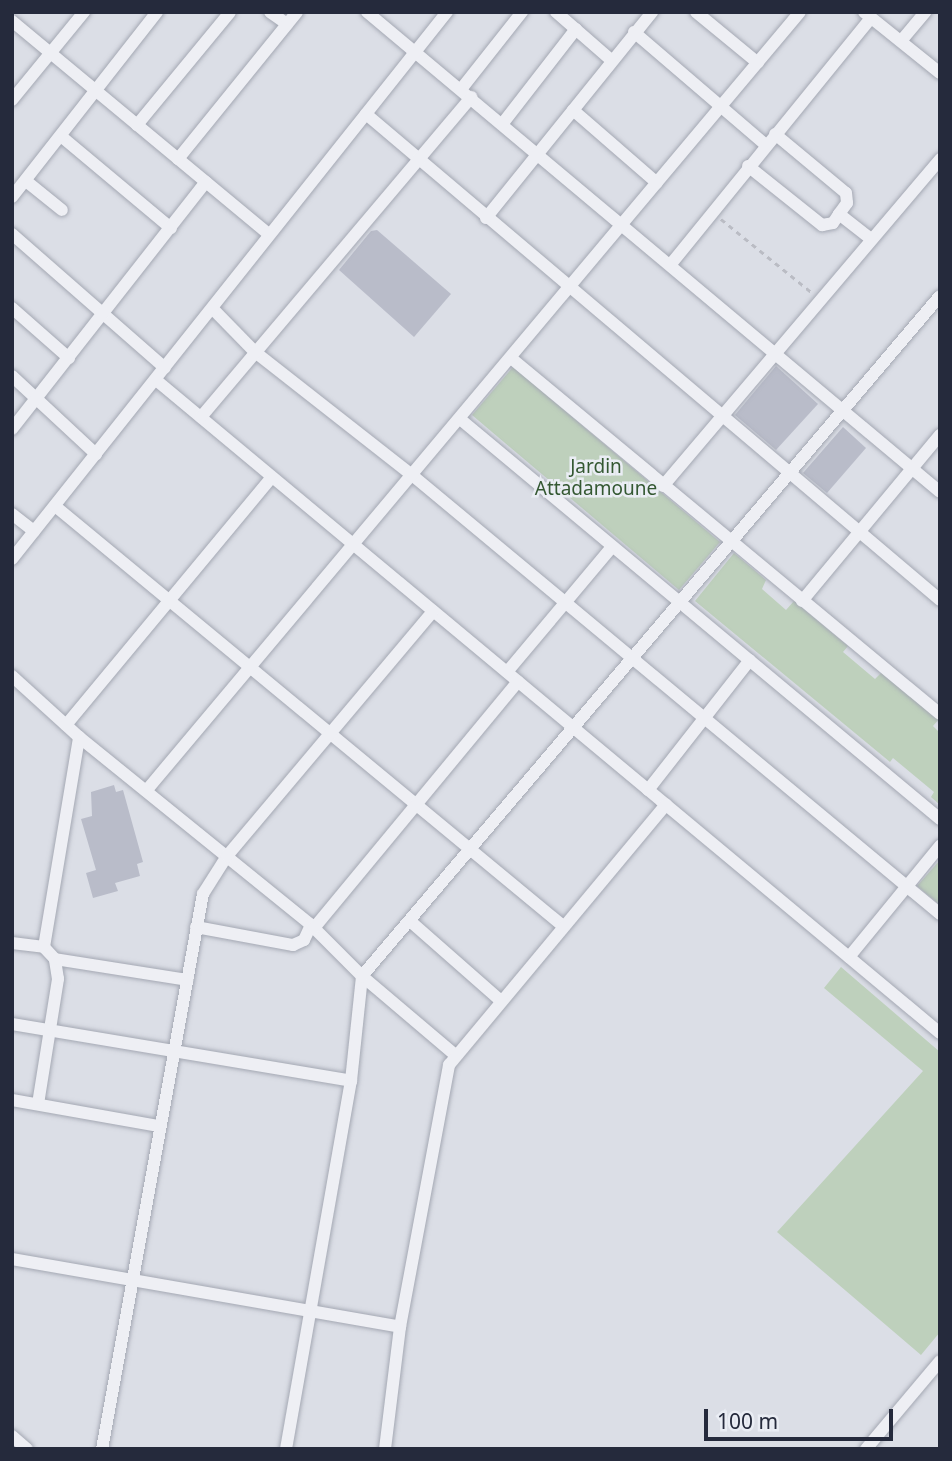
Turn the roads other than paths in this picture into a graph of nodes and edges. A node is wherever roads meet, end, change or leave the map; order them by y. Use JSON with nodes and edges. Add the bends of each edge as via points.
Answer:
{"nodes":[{"id":1,"x":84,"y":12,"type":"edge"},
{"id":2,"x":157,"y":12,"type":"edge"},
{"id":3,"x":230,"y":12,"type":"edge"},
{"id":4,"x":270,"y":12,"type":"edge"},
{"id":5,"x":297,"y":12,"type":"edge"},
{"id":6,"x":367,"y":12,"type":"edge"},
{"id":7,"x":447,"y":12,"type":"edge"},
{"id":8,"x":522,"y":12,"type":"edge"},
{"id":9,"x":556,"y":12,"type":"edge"},
{"id":10,"x":652,"y":12,"type":"edge"},
{"id":11,"x":696,"y":12,"type":"edge"},
{"id":12,"x":800,"y":12,"type":"edge"},
{"id":13,"x":925,"y":12,"type":"edge"},
{"id":14,"x":867,"y":15,"type":"edge"},
{"id":15,"x":12,"y":21,"type":"edge"},
{"id":16,"x":287,"y":24,"type":"junction"},
{"id":17,"x":576,"y":29,"type":"junction"},
{"id":18,"x":634,"y":32,"type":"junction"},
{"id":19,"x":901,"y":41,"type":"junction"},
{"id":20,"x":418,"y":51,"type":"junction"},
{"id":21,"x":52,"y":53,"type":"junction"},
{"id":22,"x":611,"y":60,"type":"junction"},
{"id":23,"x":758,"y":63,"type":"junction"},
{"id":24,"x":939,"y":73,"type":"edge"},
{"id":25,"x":97,"y":91,"type":"junction"},
{"id":26,"x":467,"y":93,"type":"junction"},
{"id":27,"x":12,"y":100,"type":"edge"},
{"id":28,"x":721,"y":107,"type":"junction"},
{"id":29,"x":573,"y":110,"type":"junction"},
{"id":30,"x":366,"y":114,"type":"junction"},
{"id":31,"x":503,"y":123,"type":"junction"},
{"id":32,"x":137,"y":125,"type":"junction"},
{"id":33,"x":775,"y":134,"type":"junction"},
{"id":34,"x":62,"y":137,"type":"junction"},
{"id":35,"x":766,"y":145,"type":"junction"},
{"id":36,"x":539,"y":154,"type":"junction"},
{"id":37,"x":418,"y":156,"type":"junction"},
{"id":38,"x":178,"y":159,"type":"junction"},
{"id":39,"x":940,"y":159,"type":"edge"},
{"id":40,"x":748,"y":166,"type":"junction"},
{"id":41,"x":26,"y":181,"type":"junction"},
{"id":42,"x":206,"y":182,"type":"junction"},
{"id":43,"x":657,"y":183,"type":"junction"},
{"id":44,"x":12,"y":197,"type":"edge"},
{"id":45,"x":62,"y":211,"type":"dead end"},
{"id":46,"x":839,"y":214,"type":"junction"},
{"id":47,"x":486,"y":218,"type":"junction"},
{"id":48,"x":622,"y":225,"type":"junction"},
{"id":49,"x":171,"y":228,"type":"junction"},
{"id":50,"x":12,"y":234,"type":"edge"},
{"id":51,"x":269,"y":234,"type":"junction"},
{"id":52,"x":870,"y":238,"type":"junction"},
{"id":53,"x":671,"y":264,"type":"junction"},
{"id":54,"x":570,"y":289,"type":"junction"},
{"id":55,"x":940,"y":296,"type":"edge"},
{"id":56,"x":12,"y":308,"type":"edge"},
{"id":57,"x":213,"y":309,"type":"junction"},
{"id":58,"x":104,"y":312,"type":"junction"},
{"id":59,"x":255,"y":352,"type":"junction"},
{"id":60,"x":777,"y":354,"type":"junction"},
{"id":61,"x":69,"y":358,"type":"junction"},
{"id":62,"x":511,"y":358,"type":"junction"},
{"id":63,"x":165,"y":368,"type":"junction"},
{"id":64,"x":12,"y":376,"type":"edge"},
{"id":65,"x":156,"y":380,"type":"junction"},
{"id":66,"x":38,"y":397,"type":"junction"},
{"id":67,"x":844,"y":411,"type":"junction"},
{"id":68,"x":201,"y":418,"type":"junction"},
{"id":69,"x":721,"y":418,"type":"junction"},
{"id":70,"x":460,"y":419,"type":"junction"},
{"id":71,"x":12,"y":429,"type":"edge"},
{"id":72,"x":940,"y":435,"type":"edge"},
{"id":73,"x":96,"y":454,"type":"junction"},
{"id":74,"x":911,"y":469,"type":"junction"},
{"id":75,"x":412,"y":475,"type":"junction"},
{"id":76,"x":272,"y":477,"type":"junction"},
{"id":77,"x":789,"y":477,"type":"junction"},
{"id":78,"x":663,"y":485,"type":"junction"},
{"id":79,"x":940,"y":492,"type":"edge"},
{"id":80,"x":55,"y":506,"type":"junction"},
{"id":81,"x":12,"y":514,"type":"edge"},
{"id":82,"x":34,"y":531,"type":"junction"},
{"id":83,"x":858,"y":533,"type":"junction"},
{"id":84,"x":352,"y":543,"type":"junction"},
{"id":85,"x":732,"y":543,"type":"junction"},
{"id":86,"x":612,"y":547,"type":"junction"},
{"id":87,"x":12,"y":559,"type":"edge"},
{"id":88,"x":940,"y":600,"type":"edge"},
{"id":89,"x":171,"y":601,"type":"junction"},
{"id":90,"x":802,"y":601,"type":"junction"},
{"id":91,"x":565,"y":602,"type":"junction"},
{"id":92,"x":681,"y":604,"type":"junction"},
{"id":93,"x":433,"y":611,"type":"junction"},
{"id":94,"x":634,"y":660,"type":"junction"},
{"id":95,"x":750,"y":660,"type":"junction"},
{"id":96,"x":249,"y":668,"type":"junction"},
{"id":97,"x":507,"y":672,"type":"junction"},
{"id":98,"x":12,"y":677,"type":"edge"},
{"id":99,"x":518,"y":681,"type":"junction"},
{"id":100,"x":940,"y":714,"type":"edge"},
{"id":101,"x":704,"y":718,"type":"junction"},
{"id":102,"x":66,"y":724,"type":"junction"},
{"id":103,"x":575,"y":729,"type":"junction"},
{"id":104,"x":330,"y":735,"type":"junction"},
{"id":105,"x":79,"y":737,"type":"junction"},
{"id":106,"x":146,"y":790,"type":"junction"},
{"id":107,"x":648,"y":790,"type":"junction"},
{"id":108,"x":416,"y":805,"type":"junction"},
{"id":109,"x":666,"y":805,"type":"junction"},
{"id":110,"x":940,"y":818,"type":"edge"},
{"id":111,"x":940,"y":846,"type":"edge"},
{"id":112,"x":471,"y":851,"type":"junction"},
{"id":113,"x":227,"y":856,"type":"junction"},
{"id":114,"x":907,"y":887,"type":"junction"},
{"id":115,"x":940,"y":914,"type":"edge"},
{"id":116,"x":410,"y":921,"type":"junction"},
{"id":117,"x":563,"y":926,"type":"junction"},
{"id":118,"x":196,"y":927,"type":"junction"},
{"id":119,"x":313,"y":927,"type":"junction"},
{"id":120,"x":12,"y":943,"type":"edge"},
{"id":121,"x":44,"y":947,"type":"junction"},
{"id":122,"x":849,"y":957,"type":"junction"},
{"id":123,"x":55,"y":959,"type":"junction"},
{"id":124,"x":362,"y":976,"type":"junction"},
{"id":125,"x":187,"y":980,"type":"junction"},
{"id":126,"x":500,"y":1000,"type":"junction"},
{"id":127,"x":12,"y":1024,"type":"edge"},
{"id":128,"x":50,"y":1029,"type":"junction"},
{"id":129,"x":940,"y":1032,"type":"edge"},
{"id":130,"x":173,"y":1048,"type":"junction"},
{"id":131,"x":455,"y":1055,"type":"junction"},
{"id":132,"x":351,"y":1081,"type":"junction"},
{"id":133,"x":12,"y":1100,"type":"edge"},
{"id":134,"x":38,"y":1104,"type":"junction"},
{"id":135,"x":158,"y":1126,"type":"junction"},
{"id":136,"x":12,"y":1259,"type":"edge"},
{"id":137,"x":132,"y":1281,"type":"junction"},
{"id":138,"x":309,"y":1314,"type":"junction"},
{"id":139,"x":400,"y":1327,"type":"junction"},
{"id":140,"x":940,"y":1361,"type":"edge"},
{"id":141,"x":12,"y":1436,"type":"edge"},
{"id":142,"x":27,"y":1449,"type":"edge"},
{"id":143,"x":102,"y":1449,"type":"edge"},
{"id":144,"x":286,"y":1449,"type":"edge"},
{"id":145,"x":385,"y":1449,"type":"edge"},
{"id":146,"x":866,"y":1449,"type":"edge"}],
"edges":[{"from":1,"to":21,"type":"street"},
{"from":2,"to":25,"type":"street"},
{"from":3,"to":32,"type":"street"},
{"from":4,"to":16,"type":"street"},
{"from":5,"to":16,"type":"street"},
{"from":6,"to":20,"type":"street"},
{"from":7,"to":20,"type":"street"},
{"from":8,"to":26,"type":"street"},
{"from":9,"to":17,"type":"street"},
{"from":10,"to":18,"type":"street"},
{"from":11,"to":23,"type":"street"},
{"from":12,"to":23,"type":"street"},
{"from":13,"to":19,"type":"street"},
{"from":14,"to":19,"type":"street"},
{"from":14,"to":33,"type":"street"},
{"from":15,"to":21,"type":"street"},
{"from":16,"to":38,"type":"street"},
{"from":17,"to":22,"type":"street"},
{"from":17,"to":31,"type":"street"},
{"from":18,"to":22,"type":"street"},
{"from":18,"to":28,"type":"street"},
{"from":19,"to":24,"type":"street"},
{"from":20,"to":26,"type":"street"},
{"from":20,"to":30,"type":"street"},
{"from":21,"to":25,"type":"street"},
{"from":21,"to":27,"type":"street"},
{"from":22,"to":29,"type":"street"},
{"from":23,"to":28,"type":"street"},
{"from":25,"to":32,"type":"street"},
{"from":25,"to":34,"type":"street"},
{"from":26,"to":31,"type":"street"},
{"from":26,"to":37,"type":"street"},
{"from":28,"to":35,"type":"street"},
{"from":28,"to":43,"type":"street"},
{"from":29,"to":36,"type":"street"},
{"from":29,"to":43,"type":"street"},
{"from":30,"to":37,"type":"street"},
{"from":30,"to":51,"type":"street"},
{"from":31,"to":36,"type":"street"},
{"from":32,"to":38,"type":"street"},
{"from":33,"to":35,"type":"street"},
{"from":33,"to":46,"type":"street","via":[[846,193],[847,203]]},
{"from":34,"to":41,"type":"street"},
{"from":34,"to":49,"type":"street"},
{"from":35,"to":40,"type":"street"},
{"from":36,"to":47,"type":"street"},
{"from":36,"to":48,"type":"street"},
{"from":37,"to":47,"type":"street"},
{"from":37,"to":59,"type":"street"},
{"from":38,"to":42,"type":"street"},
{"from":39,"to":52,"type":"street"},
{"from":40,"to":46,"type":"street","via":[[822,225],[833,223]]},
{"from":40,"to":53,"type":"street"},
{"from":41,"to":44,"type":"street"},
{"from":41,"to":45,"type":"street"},
{"from":42,"to":49,"type":"street"},
{"from":42,"to":51,"type":"street"},
{"from":43,"to":48,"type":"street"},
{"from":46,"to":52,"type":"street"},
{"from":47,"to":54,"type":"street"},
{"from":48,"to":53,"type":"street"},
{"from":48,"to":54,"type":"street"},
{"from":49,"to":58,"type":"street"},
{"from":50,"to":58,"type":"street"},
{"from":51,"to":57,"type":"street"},
{"from":52,"to":60,"type":"street"},
{"from":53,"to":60,"type":"street"},
{"from":54,"to":62,"type":"street"},
{"from":54,"to":69,"type":"street"},
{"from":55,"to":67,"type":"street"},
{"from":56,"to":61,"type":"street"},
{"from":57,"to":59,"type":"street"},
{"from":57,"to":63,"type":"street"},
{"from":58,"to":61,"type":"street"},
{"from":58,"to":63,"type":"street"},
{"from":59,"to":68,"type":"street"},
{"from":59,"to":75,"type":"street"},
{"from":60,"to":67,"type":"street"},
{"from":60,"to":69,"type":"street"},
{"from":61,"to":66,"type":"street"},
{"from":62,"to":70,"type":"street"},
{"from":62,"to":78,"type":"street"},
{"from":63,"to":65,"type":"street"},
{"from":64,"to":66,"type":"street"},
{"from":65,"to":68,"type":"street"},
{"from":65,"to":73,"type":"street"},
{"from":66,"to":71,"type":"street"},
{"from":66,"to":73,"type":"street"},
{"from":67,"to":74,"type":"street"},
{"from":67,"to":77,"type":"street"},
{"from":68,"to":76,"type":"street"},
{"from":69,"to":77,"type":"street"},
{"from":69,"to":78,"type":"street"},
{"from":70,"to":75,"type":"street"},
{"from":70,"to":86,"type":"street"},
{"from":72,"to":74,"type":"street"},
{"from":73,"to":80,"type":"street"},
{"from":74,"to":79,"type":"street"},
{"from":74,"to":83,"type":"street"},
{"from":75,"to":84,"type":"street"},
{"from":75,"to":91,"type":"street"},
{"from":76,"to":84,"type":"street"},
{"from":76,"to":89,"type":"street"},
{"from":77,"to":83,"type":"street"},
{"from":77,"to":85,"type":"street"},
{"from":78,"to":85,"type":"street"},
{"from":80,"to":82,"type":"street"},
{"from":80,"to":89,"type":"street"},
{"from":81,"to":82,"type":"street"},
{"from":82,"to":87,"type":"street"},
{"from":83,"to":88,"type":"street"},
{"from":83,"to":90,"type":"street"},
{"from":84,"to":93,"type":"street"},
{"from":84,"to":96,"type":"street"},
{"from":85,"to":90,"type":"street"},
{"from":85,"to":92,"type":"street"},
{"from":86,"to":91,"type":"street"},
{"from":86,"to":92,"type":"street"},
{"from":89,"to":96,"type":"street"},
{"from":89,"to":102,"type":"street"},
{"from":90,"to":100,"type":"street"},
{"from":91,"to":94,"type":"street"},
{"from":91,"to":97,"type":"street"},
{"from":92,"to":94,"type":"street"},
{"from":92,"to":95,"type":"street"},
{"from":93,"to":97,"type":"street"},
{"from":93,"to":104,"type":"street"},
{"from":94,"to":101,"type":"street"},
{"from":94,"to":103,"type":"street"},
{"from":95,"to":101,"type":"street"},
{"from":95,"to":110,"type":"street"},
{"from":96,"to":104,"type":"street"},
{"from":96,"to":106,"type":"street"},
{"from":97,"to":99,"type":"street"},
{"from":98,"to":102,"type":"street"},
{"from":99,"to":103,"type":"street"},
{"from":99,"to":108,"type":"street"},
{"from":101,"to":107,"type":"street"},
{"from":101,"to":114,"type":"street"},
{"from":102,"to":105,"type":"street"},
{"from":103,"to":107,"type":"street"},
{"from":103,"to":112,"type":"street"},
{"from":104,"to":108,"type":"street"},
{"from":104,"to":113,"type":"street"},
{"from":105,"to":106,"type":"street"},
{"from":105,"to":121,"type":"street"},
{"from":106,"to":113,"type":"street"},
{"from":107,"to":109,"type":"street"},
{"from":108,"to":112,"type":"street"},
{"from":108,"to":119,"type":"street"},
{"from":109,"to":117,"type":"street"},
{"from":109,"to":122,"type":"street"},
{"from":111,"to":114,"type":"street"},
{"from":112,"to":116,"type":"street"},
{"from":112,"to":117,"type":"street"},
{"from":113,"to":118,"type":"street","via":[[203,894]]},
{"from":113,"to":119,"type":"street"},
{"from":114,"to":115,"type":"street"},
{"from":114,"to":122,"type":"street"},
{"from":116,"to":124,"type":"street"},
{"from":116,"to":126,"type":"street"},
{"from":117,"to":126,"type":"street"},
{"from":118,"to":119,"type":"street","via":[[293,945],[304,940]]},
{"from":118,"to":125,"type":"street"},
{"from":119,"to":124,"type":"street"},
{"from":120,"to":121,"type":"street"},
{"from":121,"to":123,"type":"street"},
{"from":122,"to":129,"type":"street"},
{"from":123,"to":125,"type":"street"},
{"from":123,"to":128,"type":"street","via":[[58,979]]},
{"from":124,"to":131,"type":"street"},
{"from":124,"to":132,"type":"street"},
{"from":125,"to":130,"type":"street"},
{"from":126,"to":131,"type":"street"},
{"from":127,"to":128,"type":"street"},
{"from":128,"to":130,"type":"street"},
{"from":128,"to":134,"type":"street"},
{"from":130,"to":132,"type":"street"},
{"from":130,"to":135,"type":"street"},
{"from":131,"to":139,"type":"street","via":[[441,1089]]},
{"from":132,"to":138,"type":"street"},
{"from":133,"to":134,"type":"street"},
{"from":134,"to":135,"type":"street"},
{"from":135,"to":137,"type":"street"},
{"from":136,"to":137,"type":"street"},
{"from":137,"to":138,"type":"street"},
{"from":137,"to":143,"type":"street"},
{"from":138,"to":139,"type":"street"},
{"from":138,"to":144,"type":"street"},
{"from":139,"to":145,"type":"street"},
{"from":140,"to":146,"type":"street"},
{"from":141,"to":142,"type":"street"}]}
